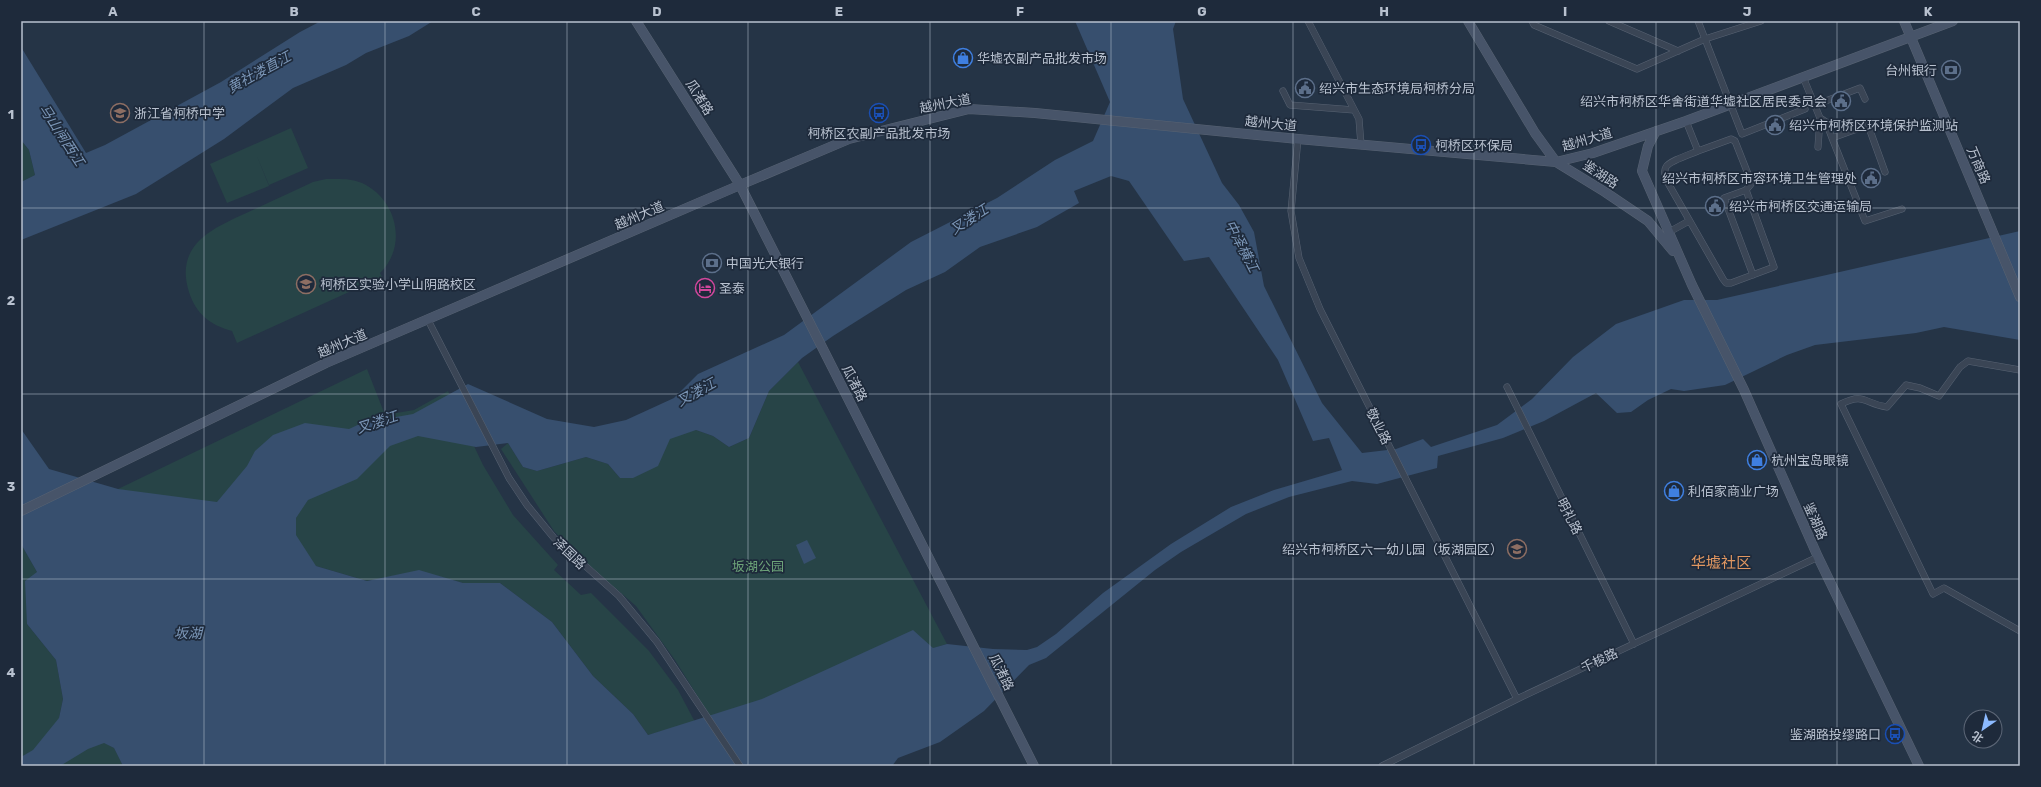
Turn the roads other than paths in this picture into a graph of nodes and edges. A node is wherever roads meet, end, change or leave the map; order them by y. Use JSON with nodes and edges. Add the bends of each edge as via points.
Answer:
{"nodes":[{"id":1,"x":636,"y":21,"type":"edge"},
{"id":2,"x":1308,"y":21,"type":"edge"},
{"id":3,"x":1468,"y":21,"type":"edge"},
{"id":4,"x":1532,"y":21,"type":"edge"},
{"id":5,"x":1609,"y":21,"type":"edge"},
{"id":6,"x":1698,"y":21,"type":"edge"},
{"id":7,"x":1761,"y":21,"type":"edge"},
{"id":8,"x":1904,"y":21,"type":"edge"},
{"id":9,"x":1953,"y":21,"type":"edge"},
{"id":10,"x":1742,"y":24,"type":"edge"},
{"id":11,"x":1911,"y":38,"type":"junction"},
{"id":12,"x":1705,"y":40,"type":"junction"},
{"id":13,"x":1678,"y":51,"type":"junction"},
{"id":14,"x":1803,"y":78,"type":"junction"},
{"id":15,"x":1283,"y":91,"type":"dead end"},
{"id":16,"x":1865,"y":99,"type":"dead end"},
{"id":17,"x":1730,"y":105,"type":"junction"},
{"id":18,"x":1815,"y":105,"type":"junction"},
{"id":19,"x":1354,"y":110,"type":"junction"},
{"id":20,"x":1805,"y":110,"type":"dead end"},
{"id":21,"x":1820,"y":118,"type":"junction"},
{"id":22,"x":1686,"y":121,"type":"junction"},
{"id":23,"x":1656,"y":131,"type":"junction"},
{"id":24,"x":1832,"y":138,"type":"junction"},
{"id":25,"x":1298,"y":139,"type":"junction"},
{"id":26,"x":1361,"y":145,"type":"junction"},
{"id":27,"x":1818,"y":147,"type":"dead end"},
{"id":28,"x":1698,"y":152,"type":"junction"},
{"id":29,"x":1556,"y":162,"type":"junction"},
{"id":30,"x":1885,"y":172,"type":"dead end"},
{"id":31,"x":740,"y":185,"type":"junction"},
{"id":32,"x":1746,"y":190,"type":"junction"},
{"id":33,"x":1902,"y":209,"type":"dead end"},
{"id":34,"x":1689,"y":221,"type":"junction"},
{"id":35,"x":1669,"y":232,"type":"junction"},
{"id":36,"x":1680,"y":258,"type":"junction"},
{"id":37,"x":1753,"y":275,"type":"junction"},
{"id":38,"x":2020,"y":297,"type":"edge"},
{"id":39,"x":428,"y":320,"type":"junction"},
{"id":40,"x":2020,"y":370,"type":"edge"},
{"id":41,"x":1507,"y":387,"type":"dead end"},
{"id":42,"x":21,"y":511,"type":"edge"},
{"id":43,"x":1818,"y":557,"type":"junction"},
{"id":44,"x":2020,"y":631,"type":"edge"},
{"id":45,"x":1634,"y":644,"type":"junction"},
{"id":46,"x":1517,"y":699,"type":"junction"},
{"id":47,"x":740,"y":766,"type":"edge"},
{"id":48,"x":1034,"y":766,"type":"edge"},
{"id":49,"x":1382,"y":766,"type":"edge"},
{"id":50,"x":1919,"y":766,"type":"edge"}],
"edges":[{"from":1,"to":31,"type":"street","name":"瓜渚路"},
{"from":2,"to":19,"type":"street"},
{"from":3,"to":29,"type":"street","name":"鉴湖路","via":[[1535,133]]},
{"from":4,"to":13,"type":"street","via":[[1534,25],[1637,69]]},
{"from":5,"to":13,"type":"street"},
{"from":6,"to":12,"type":"street"},
{"from":7,"to":10,"type":"street"},
{"from":8,"to":11,"type":"street","name":"万商路"},
{"from":9,"to":11,"type":"street","name":"越州大道"},
{"from":10,"to":12,"type":"street"},
{"from":11,"to":14,"type":"street","name":"越州大道"},
{"from":11,"to":38,"type":"street","name":"万商路"},
{"from":12,"to":13,"type":"street"},
{"from":12,"to":17,"type":"street"},
{"from":14,"to":17,"type":"street","name":"越州大道"},
{"from":14,"to":18,"type":"street"},
{"from":15,"to":19,"type":"street","via":[[1290,105]]},
{"from":16,"to":18,"type":"street","via":[[1860,88]]},
{"from":17,"to":20,"type":"street","via":[[1742,134]]},
{"from":17,"to":22,"type":"street","name":"越州大道"},
{"from":18,"to":21,"type":"street"},
{"from":19,"to":26,"type":"street","via":[[1359,120]]},
{"from":21,"to":24,"type":"street","via":[[1826,122]]},
{"from":21,"to":27,"type":"street"},
{"from":22,"to":23,"type":"street","name":"越州大道"},
{"from":22,"to":28,"type":"street"},
{"from":23,"to":29,"type":"street","name":"越州大道","via":[[1593,153]]},
{"from":23,"to":35,"type":"street","name":"鉴湖路","via":[[1648,146],[1642,171]]},
{"from":24,"to":30,"type":"street","via":[[1868,125]]},
{"from":24,"to":33,"type":"street","via":[[1865,221]]},
{"from":25,"to":26,"type":"street","name":"越州大道"},
{"from":25,"to":31,"type":"street","name":"越州大道","via":[[1035,113],[969,109],[850,139]]},
{"from":25,"to":46,"type":"street","name":"敬业路","via":[[1291,211],[1300,258],[1320,309]]},
{"from":26,"to":29,"type":"street","name":"越州大道"},
{"from":28,"to":32,"type":"street","via":[[1731,139],[1735,141],[1750,179],[1751,184]]},
{"from":28,"to":34,"type":"street","via":[[1670,164],[1665,174]]},
{"from":29,"to":36,"type":"street","name":"鉴湖路","via":[[1648,221]]},
{"from":31,"to":39,"type":"street","name":"越州大道"},
{"from":31,"to":48,"type":"street","name":"瓜渚路"},
{"from":32,"to":37,"type":"street","via":[[1774,267]]},
{"from":32,"to":37,"type":"street","via":[[1724,198]]},
{"from":34,"to":35,"type":"street"},
{"from":34,"to":37,"type":"street","via":[[1726,283]]},
{"from":35,"to":36,"type":"street","name":"鉴湖路"},
{"from":36,"to":43,"type":"street","name":"鉴湖路","via":[[1744,390]]},
{"from":39,"to":42,"type":"street","name":"越州大道","via":[[326,363]]},
{"from":39,"to":47,"type":"street","name":"泽国路","via":[[517,490],[554,538],[619,596],[657,642]]},
{"from":40,"to":44,"type":"street","via":[[1968,361],[1960,367],[1939,396],[1906,385],[1887,407],[1853,398],[1841,404],[1933,594],[1944,588]]},
{"from":41,"to":45,"type":"street","name":"明礼路"},
{"from":43,"to":45,"type":"street","name":"千梭路"},
{"from":43,"to":50,"type":"street","name":"鉴湖路"},
{"from":45,"to":46,"type":"street","name":"千梭路"},
{"from":46,"to":49,"type":"street","name":"千梭路"}]}
